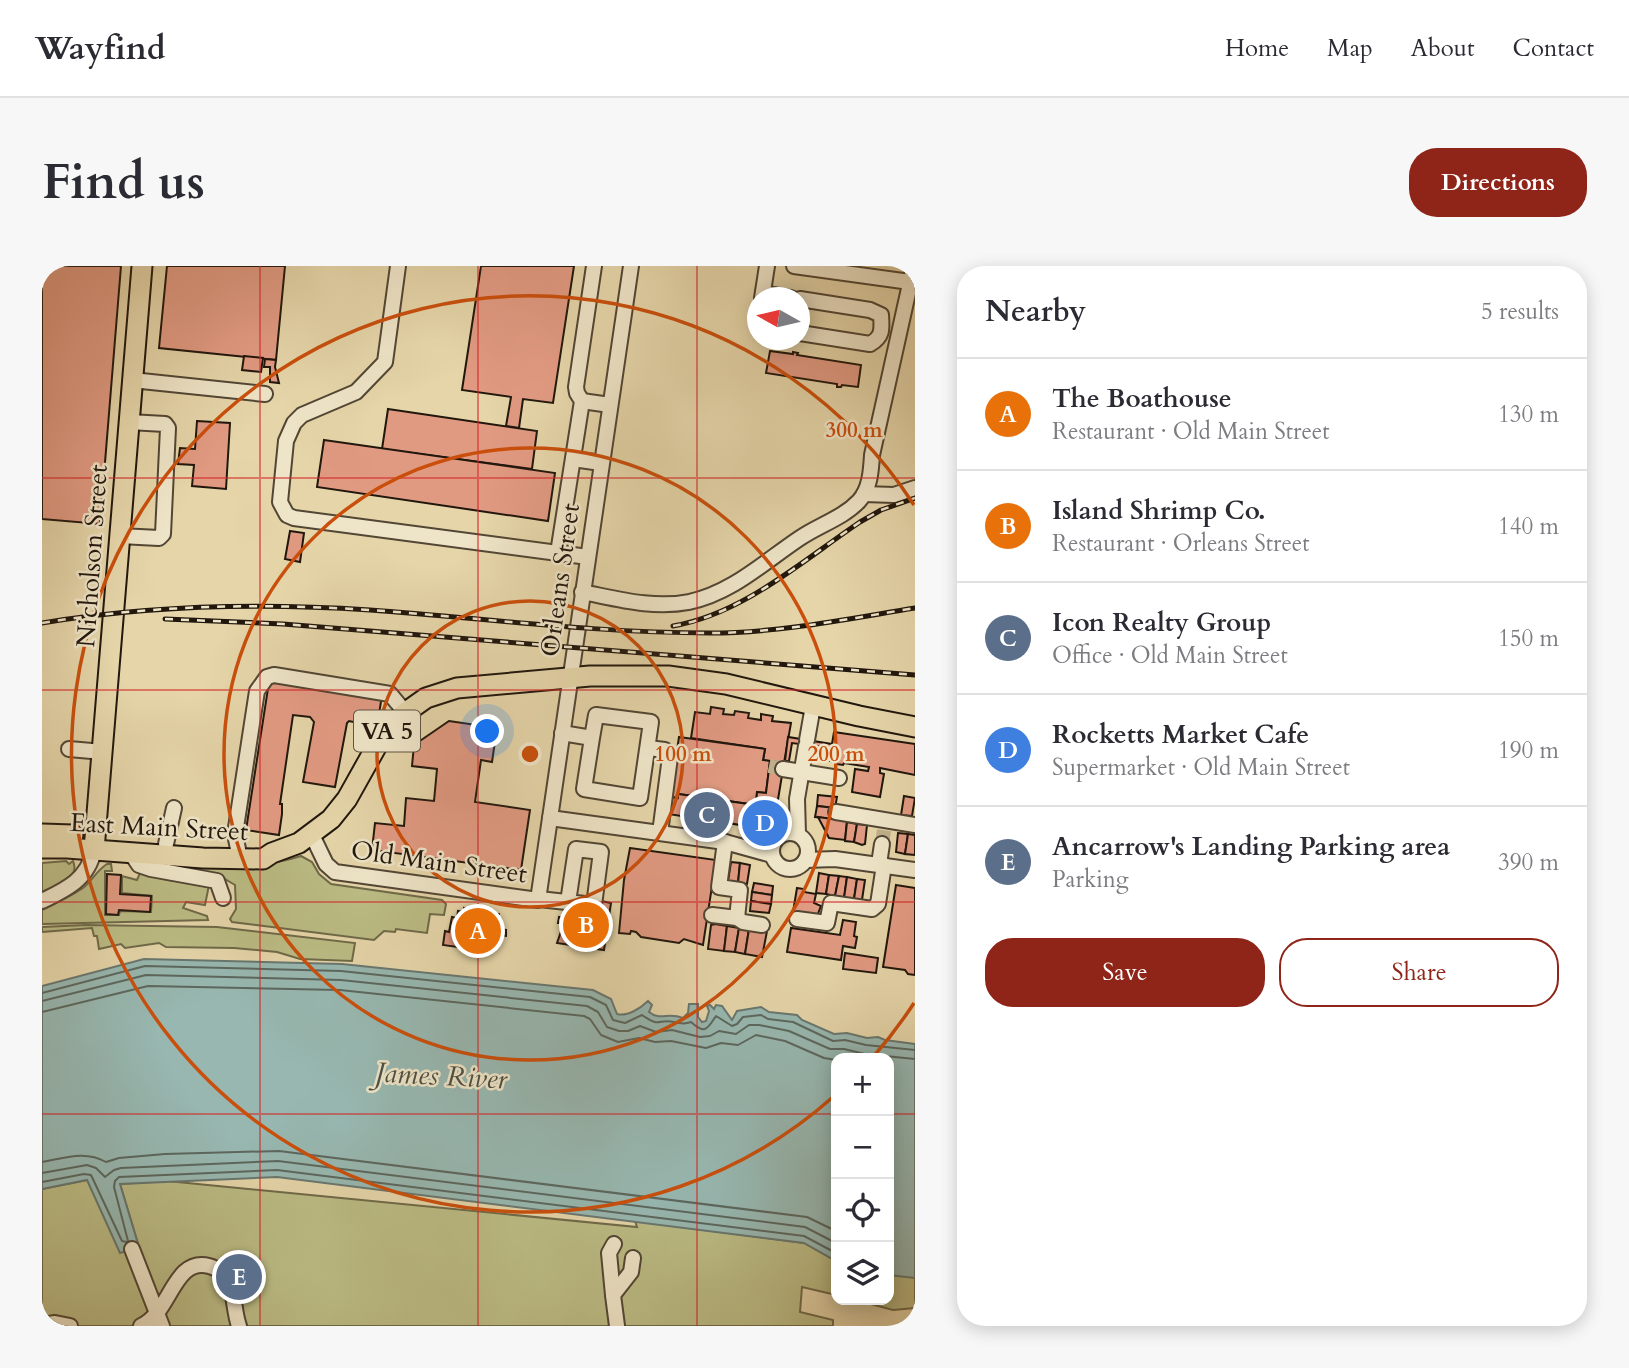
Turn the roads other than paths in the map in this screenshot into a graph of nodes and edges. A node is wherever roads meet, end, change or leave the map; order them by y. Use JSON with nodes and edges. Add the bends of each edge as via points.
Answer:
{"nodes":[{"id":1,"x":142,"y":266,"type":"edge"},
{"id":2,"x":398,"y":266,"type":"edge"},
{"id":3,"x":594,"y":266,"type":"edge"},
{"id":4,"x":631,"y":266,"type":"edge"},
{"id":5,"x":768,"y":266,"type":"edge"},
{"id":6,"x":794,"y":266,"type":"edge"},
{"id":7,"x":914,"y":266,"type":"edge"},
{"id":8,"x":819,"y":268,"type":"edge"},
{"id":9,"x":912,"y":286,"type":"edge"},
{"id":10,"x":764,"y":287,"type":"edge"},
{"id":11,"x":810,"y":301,"type":"edge"},
{"id":12,"x":881,"y":332,"type":"junction"},
{"id":13,"x":810,"y":335,"type":"edge"},
{"id":14,"x":899,"y":335,"type":"junction"},
{"id":15,"x":132,"y":380,"type":"junction"},
{"id":16,"x":265,"y":394,"type":"dead end"},
{"id":17,"x":582,"y":401,"type":"junction"},
{"id":18,"x":610,"y":405,"type":"junction"},
{"id":19,"x":129,"y":422,"type":"junction"},
{"id":20,"x":573,"y":459,"type":"junction"},
{"id":21,"x":601,"y":463,"type":"junction"},
{"id":22,"x":915,"y":488,"type":"edge"},
{"id":23,"x":864,"y":494,"type":"junction"},
{"id":24,"x":120,"y":536,"type":"junction"},
{"id":25,"x":558,"y":553,"type":"junction"},
{"id":26,"x":588,"y":556,"type":"junction"},
{"id":27,"x":582,"y":592,"type":"junction"},
{"id":28,"x":570,"y":678,"type":"junction"},
{"id":29,"x":813,"y":706,"type":"junction"},
{"id":30,"x":405,"y":712,"type":"junction"},
{"id":31,"x":915,"y":727,"type":"edge"},
{"id":32,"x":562,"y":733,"type":"junction"},
{"id":33,"x":592,"y":737,"type":"junction"},
{"id":34,"x":648,"y":747,"type":"junction"},
{"id":35,"x":69,"y":749,"type":"dead end"},
{"id":36,"x":103,"y":752,"type":"junction"},
{"id":37,"x":783,"y":769,"type":"tunnel mouth"},
{"id":38,"x":802,"y":772,"type":"junction"},
{"id":39,"x":839,"y":778,"type":"dead end"},
{"id":40,"x":174,"y":808,"type":"dead end"},
{"id":41,"x":836,"y":813,"type":"dead end"},
{"id":42,"x":550,"y":818,"type":"junction"},
{"id":43,"x":915,"y":825,"type":"edge"},
{"id":44,"x":884,"y":831,"type":"junction"},
{"id":45,"x":660,"y":833,"type":"junction"},
{"id":46,"x":792,"y":833,"type":"junction"},
{"id":47,"x":42,"y":834,"type":"edge"},
{"id":48,"x":312,"y":835,"type":"junction"},
{"id":49,"x":725,"y":842,"type":"junction"},
{"id":50,"x":95,"y":844,"type":"junction"},
{"id":51,"x":166,"y":844,"type":"junction"},
{"id":52,"x":42,"y":848,"type":"edge"},
{"id":53,"x":238,"y":849,"type":"junction"},
{"id":54,"x":773,"y":849,"type":"junction"},
{"id":55,"x":131,"y":853,"type":"junction"},
{"id":56,"x":272,"y":853,"type":"junction"},
{"id":57,"x":807,"y":854,"type":"junction"},
{"id":58,"x":881,"y":865,"type":"junction"},
{"id":59,"x":915,"y":870,"type":"edge"},
{"id":60,"x":223,"y":898,"type":"dead end"},
{"id":61,"x":538,"y":899,"type":"junction"},
{"id":62,"x":42,"y":901,"type":"edge"},
{"id":63,"x":568,"y":902,"type":"dead end"},
{"id":64,"x":712,"y":915,"type":"dead end"},
{"id":65,"x":737,"y":918,"type":"junction"},
{"id":66,"x":797,"y":919,"type":"dead end"},
{"id":67,"x":762,"y":925,"type":"dead end"},
{"id":68,"x":614,"y":1244,"type":"dead end"},
{"id":69,"x":132,"y":1249,"type":"dead end"},
{"id":70,"x":633,"y":1258,"type":"dead end"},
{"id":71,"x":613,"y":1295,"type":"junction"},
{"id":72,"x":160,"y":1321,"type":"edge"},
{"id":73,"x":42,"y":1325,"type":"edge"},
{"id":74,"x":70,"y":1326,"type":"edge"},
{"id":75,"x":141,"y":1326,"type":"edge"},
{"id":76,"x":239,"y":1326,"type":"edge"},
{"id":77,"x":617,"y":1326,"type":"edge"}],
"edges":[{"from":1,"to":15,"type":"main road","name":"Nicholson Street"},
{"from":2,"to":25,"type":"street","via":[[385,362],[356,392],[302,415],[294,423],[286,440],[282,509],[294,518]]},
{"from":3,"to":17,"type":"street","via":[[576,387]]},
{"from":4,"to":18,"type":"street","name":"Orleans Street"},
{"from":5,"to":10,"type":"street"},
{"from":6,"to":8,"type":"street"},
{"from":7,"to":9,"type":"street"},
{"from":8,"to":9,"type":"street"},
{"from":9,"to":14,"type":"street"},
{"from":11,"to":12,"type":"street","via":[[870,310],[881,315]]},
{"from":12,"to":13,"type":"street","via":[[870,344]]},
{"from":12,"to":14,"type":"street"},
{"from":14,"to":23,"type":"street"},
{"from":15,"to":16,"type":"street"},
{"from":15,"to":19,"type":"main road","name":"Nicholson Street"},
{"from":17,"to":18,"type":"street"},
{"from":17,"to":20,"type":"street"},
{"from":18,"to":21,"type":"street","name":"Orleans Street"},
{"from":19,"to":24,"type":"main road","name":"Nicholson Street"},
{"from":19,"to":24,"type":"street","via":[[168,428],[163,534],[159,538]]},
{"from":20,"to":21,"type":"street"},
{"from":20,"to":25,"type":"street"},
{"from":21,"to":26,"type":"street","name":"Orleans Street"},
{"from":22,"to":23,"type":"street","via":[[894,495]]},
{"from":23,"to":27,"type":"street","via":[[840,516],[708,597],[648,605]]},
{"from":24,"to":36,"type":"main road","name":"Nicholson Street"},
{"from":25,"to":26,"type":"street"},
{"from":26,"to":27,"type":"street","name":"Orleans Street"},
{"from":27,"to":28,"type":"street","name":"Orleans Street"},
{"from":28,"to":29,"type":"main road","name":"East Main Street","number":"VA 5","via":[[648,675],[726,684]]},
{"from":28,"to":30,"type":"main road","name":"East Main Street","number":"VA 5","via":[[457,688],[426,698]]},
{"from":28,"to":32,"type":"street","name":"Orleans Street"},
{"from":29,"to":31,"type":"main road","number":"VA 5"},
{"from":29,"to":38,"type":"street"},
{"from":30,"to":48,"type":"main road","name":"East Main Street","number":"VA 5","via":[[380,740],[339,811]]},
{"from":30,"to":53,"type":"street","via":[[390,694],[274,675],[262,680],[235,834]]},
{"from":32,"to":33,"type":"street"},
{"from":32,"to":42,"type":"street","name":"Orleans Street"},
{"from":33,"to":34,"type":"street","via":[[596,715],[651,722]]},
{"from":33,"to":34,"type":"street","via":[[584,789],[640,798]]},
{"from":34,"to":45,"type":"street","via":[[665,750],[670,757]]},
{"from":35,"to":36,"type":"street"},
{"from":36,"to":50,"type":"main road","name":"Nicholson Street"},
{"from":37,"to":38,"type":"street"},
{"from":38,"to":39,"type":"street"},
{"from":38,"to":46,"type":"street"},
{"from":40,"to":51,"type":"street"},
{"from":41,"to":44,"type":"street"},
{"from":42,"to":45,"type":"street"},
{"from":42,"to":61,"type":"street","name":"Orleans Street"},
{"from":43,"to":44,"type":"street"},
{"from":44,"to":58,"type":"street"},
{"from":45,"to":49,"type":"street"},
{"from":46,"to":54,"type":"street"},
{"from":46,"to":57,"type":"street","via":[[807,842]]},
{"from":47,"to":50,"type":"main road","name":"East Main Street","number":"VA 5"},
{"from":48,"to":56,"type":"main road","name":"East Main Street","number":"VA 5"},
{"from":48,"to":61,"type":"street","name":"Old Main Street","via":[[335,872]]},
{"from":49,"to":54,"type":"street"},
{"from":49,"to":65,"type":"street","via":[[719,887],[740,890]]},
{"from":50,"to":51,"type":"main road","name":"East Main Street","number":"VA 5"},
{"from":50,"to":52,"type":"main road","name":"East Main Street","number":"VA 5"},
{"from":50,"to":55,"type":"main road","name":"East Main Street","number":"VA 5"},
{"from":50,"to":62,"type":"street","via":[[82,877]]},
{"from":51,"to":53,"type":"main road","name":"East Main Street","number":"VA 5"},
{"from":53,"to":56,"type":"main road","name":"East Main Street","number":"VA 5","via":[[263,848]]},
{"from":54,"to":57,"type":"street","via":[[778,864],[787,869],[798,867]]},
{"from":55,"to":56,"type":"main road","name":"East Main Street","number":"VA 5","via":[[252,860]]},
{"from":55,"to":60,"type":"street","via":[[139,865],[150,869],[217,881]]},
{"from":57,"to":58,"type":"street"},
{"from":58,"to":59,"type":"street"},
{"from":58,"to":66,"type":"street","via":[[878,904],[872,909],[831,903],[827,923]]},
{"from":61,"to":63,"type":"street"},
{"from":64,"to":65,"type":"street"},
{"from":65,"to":67,"type":"street"},
{"from":68,"to":71,"type":"street","via":[[609,1253]]},
{"from":69,"to":72,"type":"street"},
{"from":70,"to":71,"type":"street","via":[[631,1272]]},
{"from":71,"to":77,"type":"street"},
{"from":72,"to":75,"type":"street"},
{"from":72,"to":76,"type":"street","via":[[181,1274],[208,1265],[230,1284]]},
{"from":73,"to":74,"type":"street"}]}
